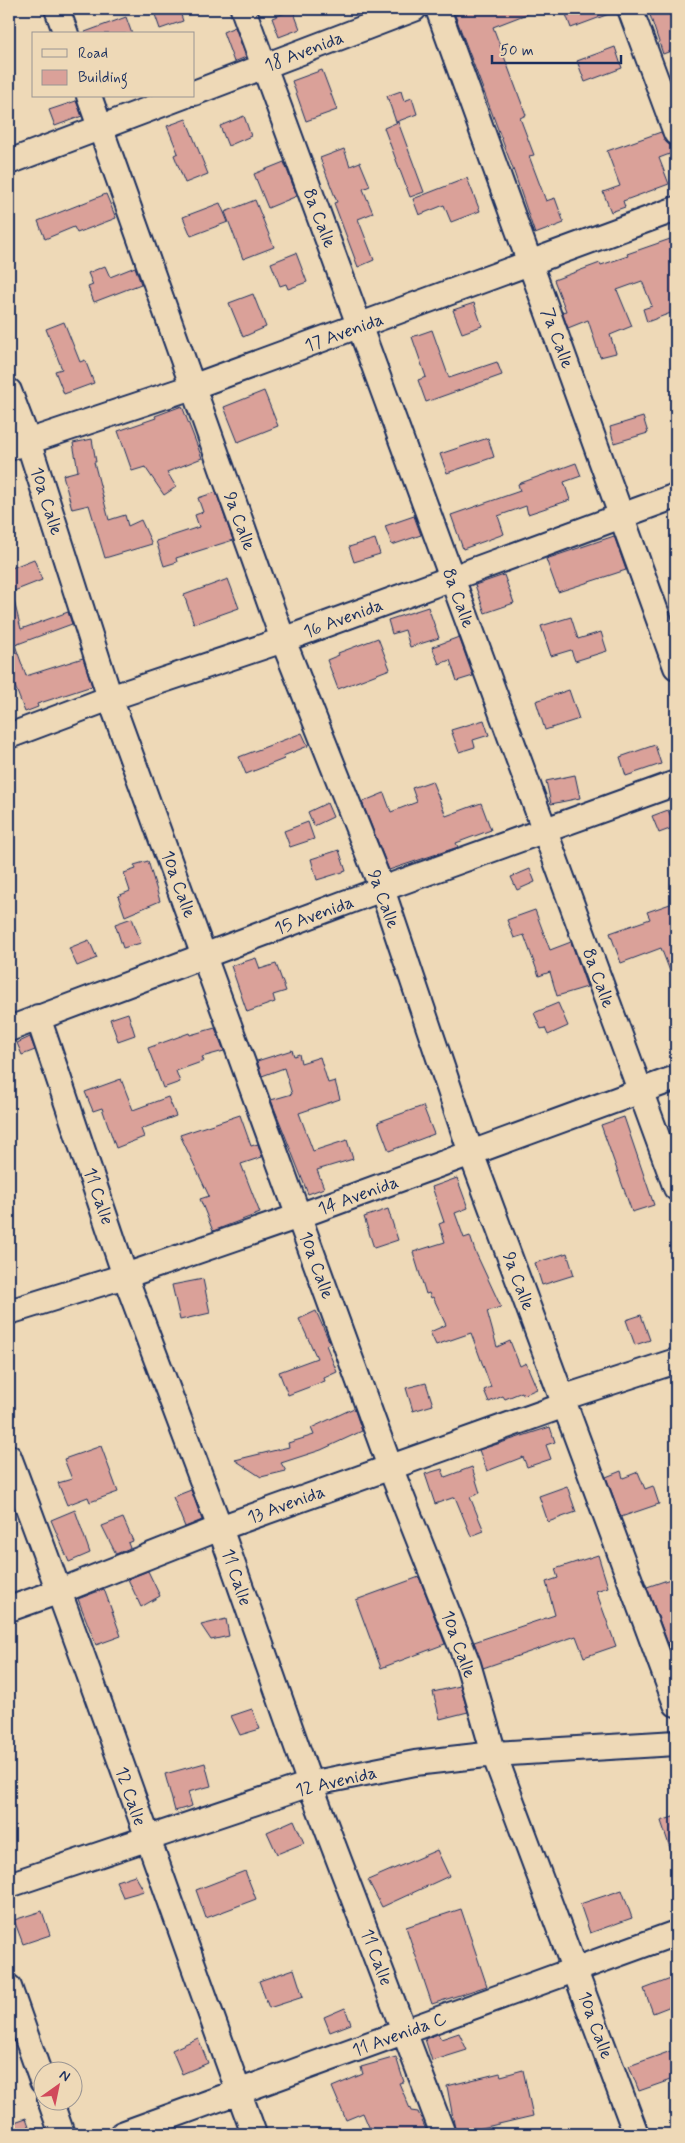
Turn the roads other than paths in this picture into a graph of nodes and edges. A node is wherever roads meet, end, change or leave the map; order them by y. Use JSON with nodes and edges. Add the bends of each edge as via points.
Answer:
{"nodes":[{"id":1,"x":57,"y":9,"type":"edge"},
{"id":2,"x":243,"y":9,"type":"edge"},
{"id":3,"x":414,"y":9,"type":"edge"},
{"id":4,"x":438,"y":9,"type":"edge"},
{"id":5,"x":630,"y":9,"type":"edge"},
{"id":6,"x":65,"y":32,"type":"edge"},
{"id":7,"x":264,"y":67,"type":"junction"},
{"id":8,"x":195,"y":93,"type":"edge"},
{"id":9,"x":91,"y":98,"type":"edge"},
{"id":10,"x":178,"y":98,"type":"edge"},
{"id":11,"x":101,"y":126,"type":"junction"},
{"id":12,"x":676,"y":133,"type":"edge"},
{"id":13,"x":9,"y":162,"type":"edge"},
{"id":14,"x":676,"y":209,"type":"edge"},
{"id":15,"x":531,"y":262,"type":"junction"},
{"id":16,"x":361,"y":326,"type":"junction"},
{"id":17,"x":192,"y":387,"type":"junction"},
{"id":18,"x":9,"y":391,"type":"edge"},
{"id":19,"x":18,"y":444,"type":"edge"},
{"id":20,"x":676,"y":496,"type":"edge"},
{"id":21,"x":621,"y":516,"type":"junction"},
{"id":22,"x":451,"y":578,"type":"junction"},
{"id":23,"x":283,"y":640,"type":"junction"},
{"id":24,"x":676,"y":667,"type":"edge"},
{"id":25,"x":110,"y":698,"type":"junction"},
{"id":26,"x":9,"y":736,"type":"edge"},
{"id":27,"x":676,"y":783,"type":"edge"},
{"id":28,"x":544,"y":830,"type":"junction"},
{"id":29,"x":382,"y":889,"type":"junction"},
{"id":30,"x":205,"y":955,"type":"junction"},
{"id":31,"x":38,"y":1017,"type":"junction"},
{"id":32,"x":9,"y":1029,"type":"edge"},
{"id":33,"x":676,"y":1078,"type":"edge"},
{"id":34,"x":642,"y":1092,"type":"junction"},
{"id":35,"x":471,"y":1153,"type":"junction"},
{"id":36,"x":676,"y":1188,"type":"edge"},
{"id":37,"x":299,"y":1216,"type":"junction"},
{"id":38,"x":126,"y":1276,"type":"junction"},
{"id":39,"x":9,"y":1312,"type":"edge"},
{"id":40,"x":676,"y":1361,"type":"edge"},
{"id":41,"x":563,"y":1402,"type":"junction"},
{"id":42,"x":9,"y":1457,"type":"edge"},
{"id":43,"x":390,"y":1467,"type":"junction"},
{"id":44,"x":220,"y":1528,"type":"junction"},
{"id":45,"x":60,"y":1591,"type":"junction"},
{"id":46,"x":9,"y":1609,"type":"edge"},
{"id":47,"x":676,"y":1704,"type":"edge"},
{"id":48,"x":676,"y":1743,"type":"edge"},
{"id":49,"x":494,"y":1754,"type":"junction"},
{"id":50,"x":310,"y":1784,"type":"junction"},
{"id":51,"x":147,"y":1840,"type":"junction"},
{"id":52,"x":9,"y":1885,"type":"edge"},
{"id":53,"x":676,"y":1933,"type":"edge"},
{"id":54,"x":575,"y":1968,"type":"junction"},
{"id":55,"x":9,"y":1987,"type":"edge"},
{"id":56,"x":405,"y":2032,"type":"junction"},
{"id":57,"x":35,"y":2060,"type":"edge"},
{"id":58,"x":239,"y":2092,"type":"junction"},
{"id":59,"x":54,"y":2110,"type":"edge"},
{"id":60,"x":62,"y":2134,"type":"edge"},
{"id":61,"x":122,"y":2134,"type":"edge"},
{"id":62,"x":254,"y":2134,"type":"edge"},
{"id":63,"x":443,"y":2134,"type":"edge"},
{"id":64,"x":636,"y":2134,"type":"edge"}],
"edges":[{"from":1,"to":6,"type":"street"},
{"from":2,"to":7,"type":"street","name":"8a Calle"},
{"from":3,"to":7,"type":"street","name":"18 Avenida"},
{"from":4,"to":15,"type":"street","name":"7a Calle"},
{"from":5,"to":12,"type":"street"},
{"from":7,"to":8,"type":"street","name":"18 Avenida"},
{"from":7,"to":16,"type":"street","name":"8a Calle"},
{"from":9,"to":11,"type":"street","name":"9a Calle"},
{"from":10,"to":11,"type":"street"},
{"from":11,"to":13,"type":"street"},
{"from":11,"to":17,"type":"street","name":"9a Calle"},
{"from":14,"to":15,"type":"street","name":"17 Avenida"},
{"from":15,"to":16,"type":"street","name":"17 Avenida"},
{"from":15,"to":21,"type":"street","name":"7a Calle"},
{"from":16,"to":17,"type":"street","name":"17 Avenida"},
{"from":16,"to":22,"type":"street","name":"8a Calle"},
{"from":17,"to":19,"type":"street","name":"17 Avenida"},
{"from":17,"to":23,"type":"street","name":"9a Calle"},
{"from":18,"to":19,"type":"street","name":"10a Calle"},
{"from":19,"to":25,"type":"street","name":"10a Calle"},
{"from":20,"to":21,"type":"street","name":"16 Avenida"},
{"from":21,"to":22,"type":"street","name":"16 Avenida"},
{"from":21,"to":24,"type":"street","name":"7a Calle"},
{"from":22,"to":23,"type":"street","name":"16 Avenida"},
{"from":22,"to":28,"type":"street","name":"8a Calle"},
{"from":23,"to":25,"type":"street","name":"16 Avenida"},
{"from":23,"to":29,"type":"street","name":"9a Calle"},
{"from":25,"to":26,"type":"street","name":"16 Avenida"},
{"from":25,"to":30,"type":"street","name":"10a Calle"},
{"from":27,"to":28,"type":"street","name":"15 Avenida"},
{"from":28,"to":29,"type":"street","name":"15 Avenida"},
{"from":28,"to":34,"type":"street","name":"8a Calle"},
{"from":29,"to":30,"type":"street","name":"15 Avenida"},
{"from":29,"to":35,"type":"street","name":"9a Calle"},
{"from":30,"to":31,"type":"street","name":"15 Avenida"},
{"from":30,"to":37,"type":"street","name":"10a Calle"},
{"from":31,"to":32,"type":"street","name":"15 Avenida"},
{"from":31,"to":38,"type":"street","name":"11 Calle"},
{"from":33,"to":34,"type":"street","name":"14 Avenida"},
{"from":34,"to":35,"type":"street","name":"14 Avenida"},
{"from":34,"to":36,"type":"street","name":"8a Calle"},
{"from":35,"to":37,"type":"street","name":"14 Avenida"},
{"from":35,"to":41,"type":"street","name":"9a Calle"},
{"from":37,"to":38,"type":"street","name":"14 Avenida"},
{"from":37,"to":43,"type":"street","name":"10a Calle"},
{"from":38,"to":39,"type":"street","name":"14 Avenida"},
{"from":38,"to":44,"type":"street","name":"11 Calle"},
{"from":40,"to":41,"type":"street","name":"13 Avenida"},
{"from":41,"to":43,"type":"street","name":"13 Avenida"},
{"from":41,"to":47,"type":"street","name":"9a Calle"},
{"from":42,"to":45,"type":"street","name":"12 Calle"},
{"from":43,"to":44,"type":"street","name":"13 Avenida"},
{"from":43,"to":49,"type":"street","name":"10a Calle","via":[[468,1664]]},
{"from":44,"to":45,"type":"street","name":"13 Avenida"},
{"from":44,"to":50,"type":"street","name":"11 Calle"},
{"from":45,"to":46,"type":"street","name":"13 Avenida"},
{"from":45,"to":51,"type":"street","name":"12 Calle"},
{"from":48,"to":49,"type":"street","name":"12 Avenida"},
{"from":49,"to":50,"type":"street","name":"12 Avenida","via":[[415,1763]]},
{"from":49,"to":54,"type":"street","name":"10a Calle"},
{"from":50,"to":51,"type":"street","name":"12 Avenida"},
{"from":50,"to":56,"type":"street","name":"11 Calle"},
{"from":51,"to":52,"type":"street","name":"12 Avenida"},
{"from":51,"to":58,"type":"street","name":"12 Calle"},
{"from":53,"to":54,"type":"street","name":"11 Avenida C"},
{"from":54,"to":56,"type":"street","name":"11 Avenida C"},
{"from":54,"to":64,"type":"street","name":"10a Calle"},
{"from":55,"to":57,"type":"street"},
{"from":56,"to":58,"type":"street","name":"11 Avenida C"},
{"from":56,"to":63,"type":"street","name":"11 Calle"},
{"from":58,"to":61,"type":"street","name":"11 Avenida C"},
{"from":58,"to":62,"type":"street","name":"12 Calle"},
{"from":59,"to":60,"type":"street"}]}
